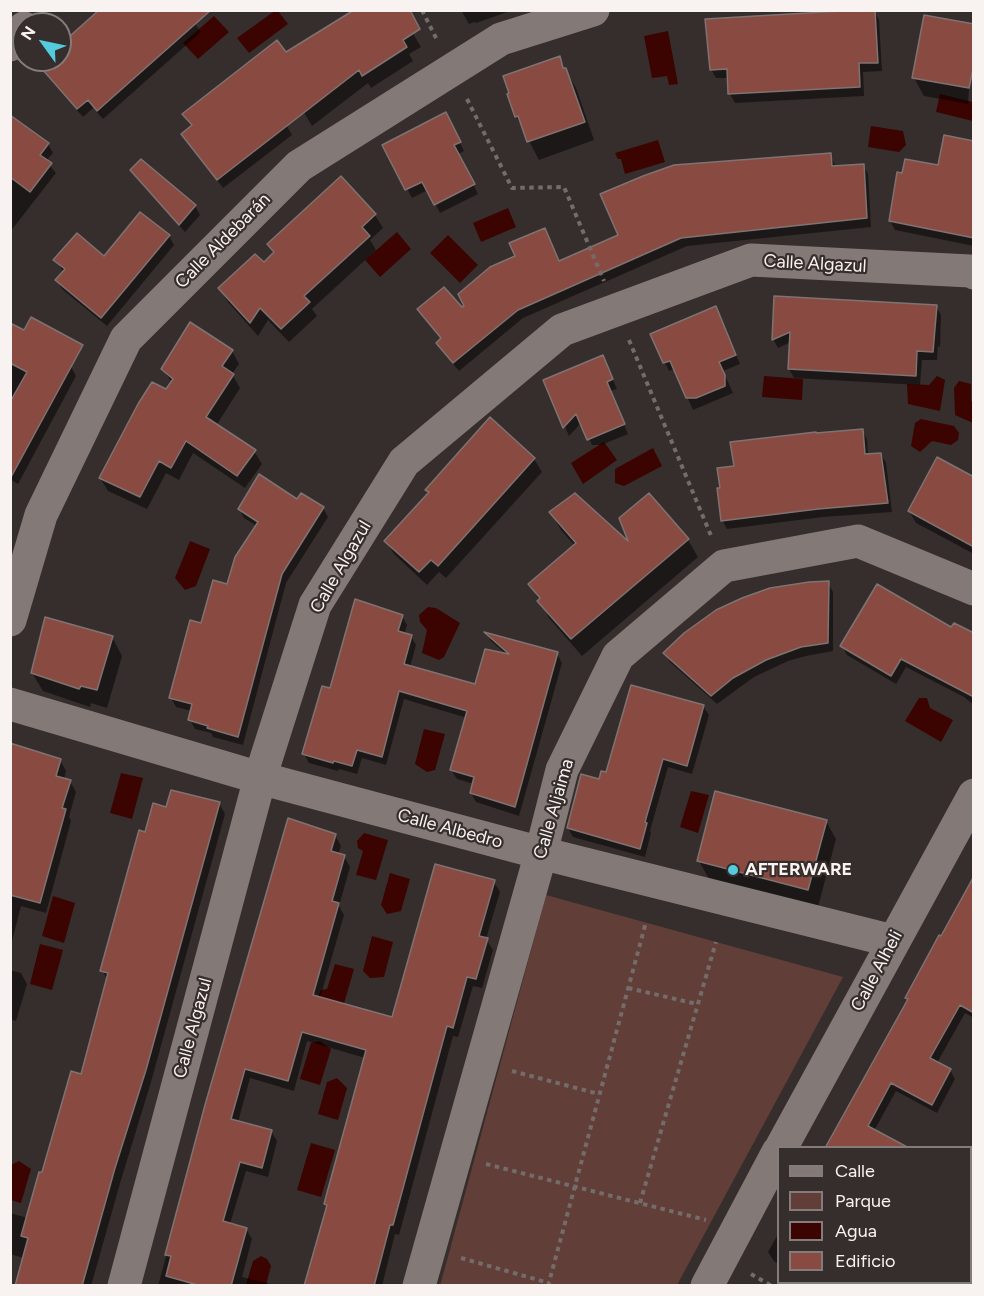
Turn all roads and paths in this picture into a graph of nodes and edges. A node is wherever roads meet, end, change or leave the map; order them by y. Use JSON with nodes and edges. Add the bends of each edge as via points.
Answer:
{"nodes":[{"id":1,"x":423,"y":10,"type":"edge"},
{"id":2,"x":593,"y":10,"type":"edge"},
{"id":3,"x":452,"y":70,"type":"junction"},
{"id":4,"x":974,"y":273,"type":"edge"},
{"id":5,"x":616,"y":310,"type":"junction"},
{"id":6,"x":724,"y":566,"type":"junction"},
{"id":7,"x":974,"y":589,"type":"edge"},
{"id":8,"x":10,"y":620,"type":"edge"},
{"id":9,"x":10,"y":704,"type":"edge"},
{"id":10,"x":260,"y":778,"type":"junction"},
{"id":11,"x":974,"y":795,"type":"edge"},
{"id":12,"x":541,"y":853,"type":"junction"},
{"id":13,"x":646,"y":922,"type":"dead end"},
{"id":14,"x":893,"y":941,"type":"junction"},
{"id":15,"x":716,"y":942,"type":"dead end"},
{"id":16,"x":628,"y":988,"type":"junction"},
{"id":17,"x":697,"y":1004,"type":"junction"},
{"id":18,"x":510,"y":1071,"type":"dead end"},
{"id":19,"x":599,"y":1094,"type":"junction"},
{"id":20,"x":782,"y":1146,"type":"edge"},
{"id":21,"x":777,"y":1154,"type":"edge"},
{"id":22,"x":485,"y":1164,"type":"dead end"},
{"id":23,"x":574,"y":1185,"type":"junction"},
{"id":24,"x":640,"y":1203,"type":"junction"},
{"id":25,"x":711,"y":1222,"type":"dead end"},
{"id":26,"x":460,"y":1257,"type":"dead end"},
{"id":27,"x":549,"y":1284,"type":"edge"},
{"id":28,"x":124,"y":1286,"type":"edge"},
{"id":29,"x":419,"y":1286,"type":"edge"},
{"id":30,"x":706,"y":1286,"type":"edge"}],
"edges":[{"from":1,"to":3,"type":"path"},
{"from":2,"to":3,"type":"street","name":"Calle Aldebarán","via":[[501,39]]},
{"from":3,"to":5,"type":"path","via":[[512,188],[564,187]]},
{"from":3,"to":8,"type":"street","name":"Calle Aldebarán","via":[[298,166],[126,339],[41,515]]},
{"from":4,"to":5,"type":"street","name":"Calle Algazul","via":[[751,261]]},
{"from":5,"to":6,"type":"path"},
{"from":5,"to":10,"type":"street","name":"Calle Algazul","via":[[562,330],[404,462],[315,605]]},
{"from":6,"to":7,"type":"street","name":"Calle Aljaima","via":[[858,541]]},
{"from":6,"to":12,"type":"street","name":"Calle Aljaima","via":[[618,656],[562,770]]},
{"from":9,"to":10,"type":"street","name":"Calle Albedro"},
{"from":10,"to":12,"type":"street","name":"Calle Albedro"},
{"from":10,"to":28,"type":"street","name":"Calle Algazul"},
{"from":11,"to":14,"type":"street","name":"Calle Alheli"},
{"from":12,"to":14,"type":"street","name":"Calle Albedro"},
{"from":12,"to":29,"type":"street","name":"Calle Aljaima"},
{"from":13,"to":16,"type":"path"},
{"from":14,"to":20,"type":"street","name":"Calle Alheli"},
{"from":15,"to":17,"type":"path"},
{"from":16,"to":17,"type":"path"},
{"from":16,"to":19,"type":"path"},
{"from":17,"to":24,"type":"path"},
{"from":18,"to":19,"type":"path"},
{"from":19,"to":23,"type":"path"},
{"from":21,"to":30,"type":"street"},
{"from":22,"to":23,"type":"path"},
{"from":23,"to":24,"type":"path"},
{"from":23,"to":27,"type":"path"},
{"from":24,"to":25,"type":"path"},
{"from":26,"to":27,"type":"path"}]}
